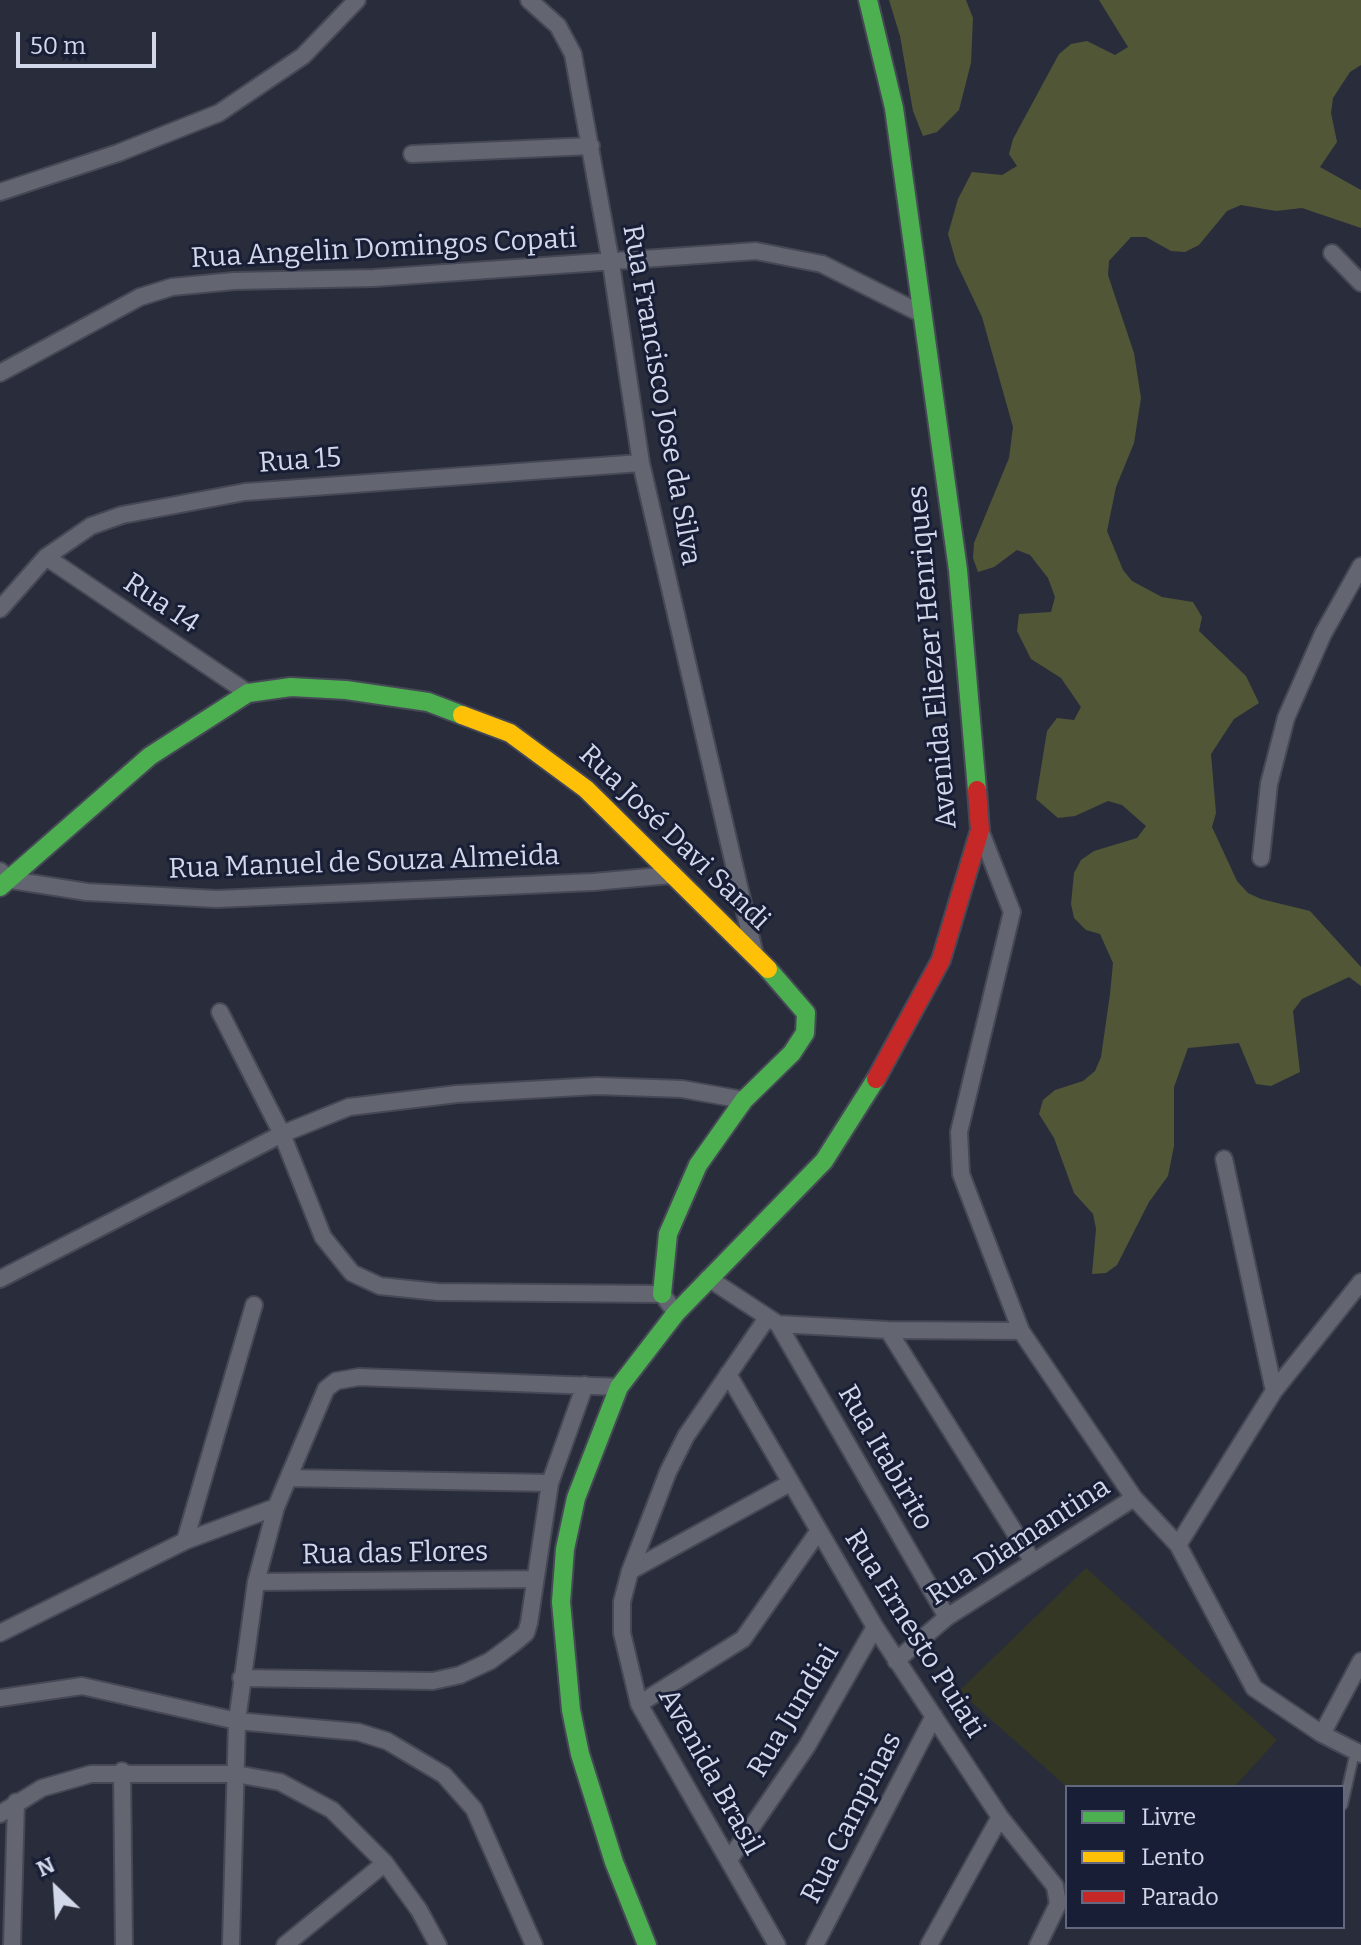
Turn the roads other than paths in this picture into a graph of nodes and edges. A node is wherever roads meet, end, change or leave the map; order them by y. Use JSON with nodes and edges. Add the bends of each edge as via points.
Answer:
{"nodes":[{"id":1,"x":868,"y":0,"type":"edge"},
{"id":2,"x":354,"y":1,"type":"edge"},
{"id":3,"x":532,"y":1,"type":"edge"},
{"id":4,"x":591,"y":146,"type":"junction"},
{"id":5,"x":412,"y":154,"type":"dead end"},
{"id":6,"x":0,"y":192,"type":"edge"},
{"id":7,"x":1332,"y":253,"type":"dead end"},
{"id":8,"x":611,"y":263,"type":"junction"},
{"id":9,"x":1361,"y":283,"type":"edge"},
{"id":10,"x":922,"y":314,"type":"junction"},
{"id":11,"x":0,"y":373,"type":"edge"},
{"id":12,"x":641,"y":463,"type":"junction"},
{"id":13,"x":46,"y":557,"type":"junction"},
{"id":14,"x":1361,"y":566,"type":"edge"},
{"id":15,"x":0,"y":609,"type":"edge"},
{"id":16,"x":248,"y":693,"type":"junction"},
{"id":17,"x":980,"y":830,"type":"junction"},
{"id":18,"x":1261,"y":858,"type":"dead end"},
{"id":19,"x":671,"y":875,"type":"junction"},
{"id":20,"x":4,"y":879,"type":"edge"},
{"id":21,"x":754,"y":953,"type":"junction"},
{"id":22,"x":220,"y":1012,"type":"dead end"},
{"id":23,"x":744,"y":1100,"type":"junction"},
{"id":24,"x":282,"y":1134,"type":"junction"},
{"id":25,"x":1224,"y":1159,"type":"dead end"},
{"id":26,"x":708,"y":1278,"type":"junction"},
{"id":27,"x":0,"y":1279,"type":"edge"},
{"id":28,"x":1361,"y":1282,"type":"edge"},
{"id":29,"x":662,"y":1294,"type":"junction"},
{"id":30,"x":254,"y":1305,"type":"dead end"},
{"id":31,"x":676,"y":1313,"type":"junction"},
{"id":32,"x":772,"y":1321,"type":"junction"},
{"id":33,"x":888,"y":1330,"type":"junction"},
{"id":34,"x":1021,"y":1331,"type":"junction"},
{"id":35,"x":728,"y":1374,"type":"junction"},
{"id":36,"x":585,"y":1385,"type":"junction"},
{"id":37,"x":619,"y":1387,"type":"junction"},
{"id":38,"x":1274,"y":1391,"type":"junction"},
{"id":39,"x":289,"y":1478,"type":"junction"},
{"id":40,"x":550,"y":1483,"type":"junction"},
{"id":41,"x":790,"y":1483,"type":"junction"},
{"id":42,"x":1134,"y":1498,"type":"junction"},
{"id":43,"x":276,"y":1507,"type":"junction"},
{"id":44,"x":818,"y":1532,"type":"junction"},
{"id":45,"x":185,"y":1541,"type":"junction"},
{"id":46,"x":1178,"y":1545,"type":"junction"},
{"id":47,"x":1032,"y":1560,"type":"junction"},
{"id":48,"x":630,"y":1571,"type":"junction"},
{"id":49,"x":535,"y":1579,"type":"junction"},
{"id":50,"x":256,"y":1582,"type":"junction"},
{"id":51,"x":947,"y":1617,"type":"junction"},
{"id":52,"x":875,"y":1627,"type":"junction"},
{"id":53,"x":0,"y":1633,"type":"edge"},
{"id":54,"x":896,"y":1661,"type":"junction"},
{"id":55,"x":1361,"y":1661,"type":"edge"},
{"id":56,"x":241,"y":1678,"type":"junction"},
{"id":57,"x":0,"y":1698,"type":"edge"},
{"id":58,"x":639,"y":1704,"type":"junction"},
{"id":59,"x":934,"y":1716,"type":"junction"},
{"id":60,"x":237,"y":1721,"type":"junction"},
{"id":61,"x":1322,"y":1734,"type":"junction"},
{"id":62,"x":1358,"y":1753,"type":"edge"},
{"id":63,"x":122,"y":1771,"type":"junction"},
{"id":64,"x":236,"y":1774,"type":"junction"},
{"id":65,"x":1345,"y":1798,"type":"edge"},
{"id":66,"x":16,"y":1802,"type":"junction"},
{"id":67,"x":0,"y":1814,"type":"edge"},
{"id":68,"x":1000,"y":1817,"type":"junction"},
{"id":69,"x":729,"y":1860,"type":"junction"},
{"id":70,"x":385,"y":1863,"type":"junction"},
{"id":71,"x":12,"y":1945,"type":"edge"},
{"id":72,"x":124,"y":1945,"type":"edge"},
{"id":73,"x":231,"y":1945,"type":"edge"},
{"id":74,"x":285,"y":1945,"type":"edge"},
{"id":75,"x":438,"y":1945,"type":"edge"},
{"id":76,"x":534,"y":1945,"type":"edge"},
{"id":77,"x":647,"y":1945,"type":"edge"},
{"id":78,"x":777,"y":1945,"type":"edge"},
{"id":79,"x":815,"y":1945,"type":"edge"},
{"id":80,"x":929,"y":1945,"type":"edge"},
{"id":81,"x":1038,"y":1945,"type":"edge"}],
"edges":[{"from":1,"to":10,"type":"street","name":"Avenida Eliezer Henriques","via":[[894,108]]},
{"from":2,"to":6,"type":"street","via":[[303,56],[219,113]]},
{"from":3,"to":4,"type":"street","name":"Rua Francisco Jose da Silva","via":[[558,26],[573,54]]},
{"from":4,"to":5,"type":"street"},
{"from":4,"to":8,"type":"street","name":"Rua Francisco Jose da Silva"},
{"from":7,"to":9,"type":"street"},
{"from":8,"to":10,"type":"street","name":"Rua Angelin Domingos Copati","via":[[756,251],[822,264]]},
{"from":8,"to":11,"type":"street","name":"Rua Angelin Domingos Copati","via":[[172,287],[140,297]]},
{"from":8,"to":12,"type":"street","name":"Rua Francisco Jose da Silva"},
{"from":10,"to":17,"type":"street","name":"Avenida Eliezer Henriques","via":[[958,570]]},
{"from":12,"to":13,"type":"street","name":"Rua 15","via":[[245,492],[122,515],[91,526]]},
{"from":12,"to":21,"type":"street","name":"Rua Francisco Jose da Silva"},
{"from":13,"to":15,"type":"street","name":"Rua 15"},
{"from":13,"to":16,"type":"street","name":"Rua 14"},
{"from":14,"to":18,"type":"street","via":[[1286,718],[1269,784]]},
{"from":16,"to":19,"type":"street","name":"Rua José Davi Sandi","via":[[291,687],[346,690],[428,702],[479,718],[557,765]]},
{"from":16,"to":20,"type":"street","name":"Rua José Davi Sandi","via":[[150,756]]},
{"from":17,"to":26,"type":"street","name":"Avenida Eliezer Henriques","via":[[941,960],[893,1053],[824,1161]]},
{"from":17,"to":34,"type":"street","via":[[1012,912],[959,1132],[961,1174]]},
{"from":19,"to":20,"type":"street","name":"Rua Manuel de Souza Almeida","via":[[217,899],[87,892]]},
{"from":19,"to":21,"type":"street","name":"Rua José Davi Sandi"},
{"from":21,"to":23,"type":"street","name":"Rua José Davi Sandi","via":[[806,1013],[805,1033]]},
{"from":22,"to":24,"type":"street"},
{"from":23,"to":24,"type":"street","via":[[640,1087],[457,1094],[349,1107]]},
{"from":23,"to":29,"type":"street","via":[[698,1165],[678,1206],[664,1251]]},
{"from":24,"to":27,"type":"street"},
{"from":24,"to":29,"type":"street","via":[[323,1237],[352,1273],[380,1286],[438,1292]]},
{"from":25,"to":38,"type":"street"},
{"from":26,"to":31,"type":"street","name":"Avenida Eliezer Henriques"},
{"from":26,"to":32,"type":"street"},
{"from":28,"to":38,"type":"street"},
{"from":29,"to":31,"type":"street"},
{"from":30,"to":45,"type":"street"},
{"from":31,"to":37,"type":"street","name":"Avenida Eliezer Henriques"},
{"from":32,"to":33,"type":"street"},
{"from":32,"to":35,"type":"street","name":"Avenida Brasil"},
{"from":32,"to":51,"type":"street","name":"Rua Itabirito"},
{"from":33,"to":34,"type":"street"},
{"from":33,"to":47,"type":"street"},
{"from":34,"to":42,"type":"street"},
{"from":35,"to":41,"type":"street","name":"Rua Ernesto Puiati"},
{"from":35,"to":48,"type":"street","name":"Avenida Brasil","via":[[686,1436]]},
{"from":36,"to":37,"type":"street"},
{"from":36,"to":39,"type":"street","via":[[359,1377],[336,1381],[320,1401]]},
{"from":36,"to":40,"type":"street"},
{"from":37,"to":77,"type":"street","name":"Avenida Eliezer Henriques","via":[[576,1498],[561,1602],[565,1671],[580,1754]]},
{"from":38,"to":46,"type":"street"},
{"from":39,"to":40,"type":"street"},
{"from":39,"to":43,"type":"street"},
{"from":40,"to":49,"type":"street"},
{"from":41,"to":44,"type":"street","name":"Rua Ernesto Puiati"},
{"from":41,"to":48,"type":"street"},
{"from":42,"to":46,"type":"street"},
{"from":42,"to":47,"type":"street","name":"Rua Diamantina"},
{"from":43,"to":45,"type":"street"},
{"from":43,"to":50,"type":"street"},
{"from":44,"to":52,"type":"street","name":"Rua Ernesto Puiati"},
{"from":44,"to":58,"type":"street","via":[[743,1639]]},
{"from":45,"to":53,"type":"street"},
{"from":46,"to":61,"type":"street","via":[[1254,1688]]},
{"from":47,"to":51,"type":"street","name":"Rua Diamantina"},
{"from":48,"to":58,"type":"street","name":"Avenida Brasil","via":[[622,1633]]},
{"from":49,"to":50,"type":"street","name":"Rua das Flores"},
{"from":49,"to":56,"type":"street","via":[[526,1633],[490,1661],[460,1675],[433,1681]]},
{"from":50,"to":56,"type":"street"},
{"from":51,"to":54,"type":"street","name":"Rua Diamantina"},
{"from":52,"to":54,"type":"street","name":"Rua Ernesto Puiati"},
{"from":52,"to":69,"type":"street","name":"Rua Jundiai","via":[[807,1746]]},
{"from":54,"to":59,"type":"street","name":"Rua Ernesto Puiati"},
{"from":55,"to":61,"type":"street"},
{"from":56,"to":60,"type":"street"},
{"from":57,"to":60,"type":"street","via":[[82,1686]]},
{"from":58,"to":69,"type":"street","name":"Avenida Brasil"},
{"from":59,"to":68,"type":"street","name":"Rua Ernesto Puiati"},
{"from":59,"to":79,"type":"street","name":"Rua Campinas"},
{"from":60,"to":64,"type":"street"},
{"from":60,"to":76,"type":"street","via":[[374,1735],[444,1775],[474,1809]]},
{"from":61,"to":62,"type":"street"},
{"from":62,"to":65,"type":"lane"},
{"from":63,"to":64,"type":"street"},
{"from":63,"to":66,"type":"street","via":[[60,1782]]},
{"from":63,"to":72,"type":"street"},
{"from":64,"to":70,"type":"street","via":[[303,1791],[332,1810]]},
{"from":64,"to":73,"type":"street"},
{"from":66,"to":67,"type":"street"},
{"from":66,"to":71,"type":"street"},
{"from":68,"to":80,"type":"street"},
{"from":68,"to":81,"type":"street","name":"Rua Ernesto Puiati","via":[[1055,1886],[1058,1904]]},
{"from":69,"to":78,"type":"street","name":"Avenida Brasil"},
{"from":70,"to":74,"type":"street"},
{"from":70,"to":75,"type":"street"}]}
